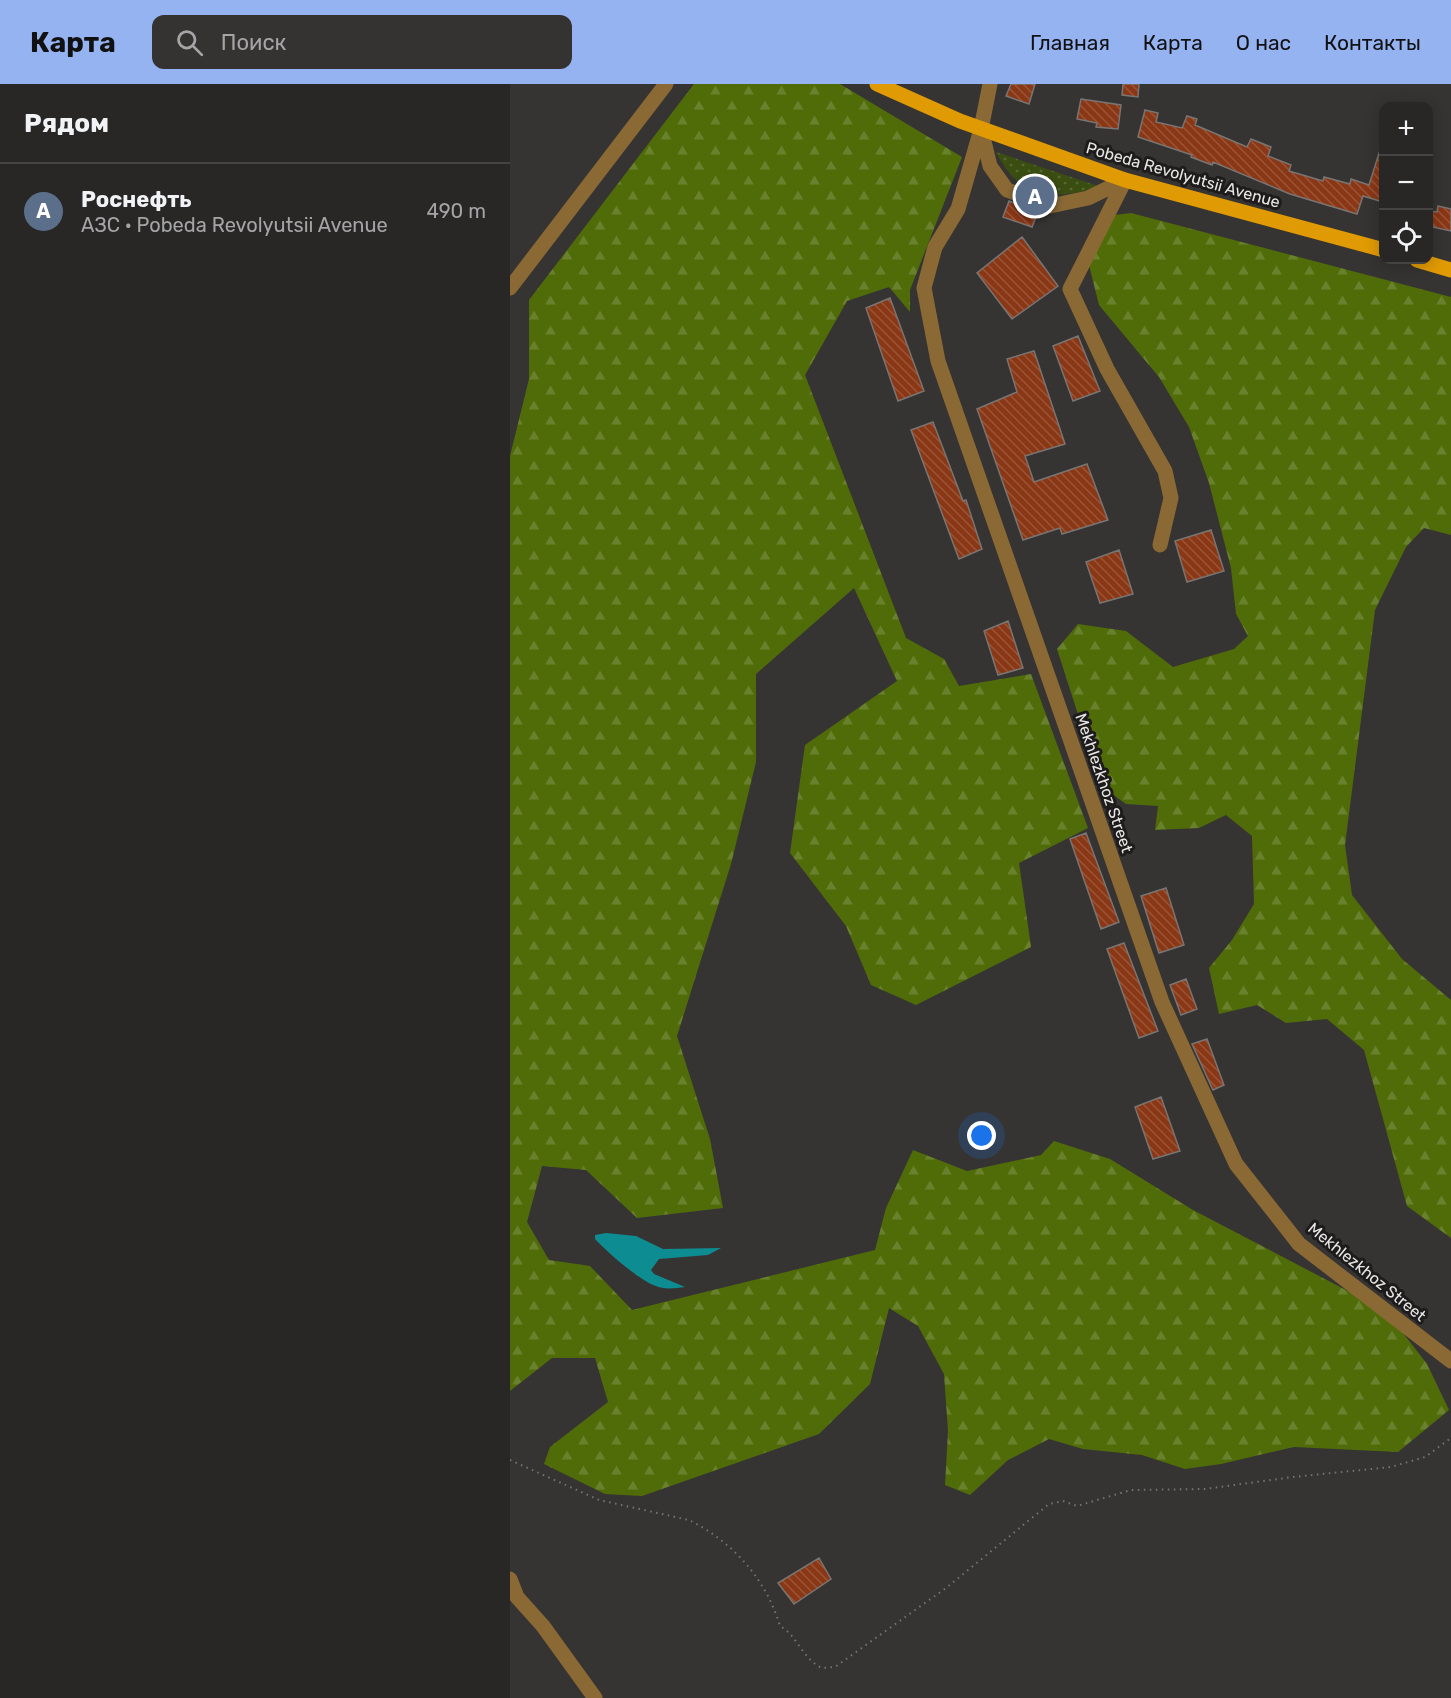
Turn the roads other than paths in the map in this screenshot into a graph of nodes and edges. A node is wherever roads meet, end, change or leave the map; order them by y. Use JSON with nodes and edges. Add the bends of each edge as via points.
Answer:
{"nodes":[{"id":1,"x":666,"y":84,"type":"edge"},
{"id":2,"x":877,"y":84,"type":"edge"},
{"id":3,"x":990,"y":84,"type":"edge"},
{"id":4,"x":981,"y":129,"type":"junction"},
{"id":5,"x":1125,"y":180,"type":"junction"},
{"id":6,"x":1379,"y":249,"type":"edge"},
{"id":7,"x":1431,"y":264,"type":"edge"},
{"id":8,"x":1451,"y":270,"type":"edge"},
{"id":9,"x":510,"y":288,"type":"edge"},
{"id":10,"x":1160,"y":545,"type":"dead end"},
{"id":11,"x":1451,"y":1361,"type":"edge"},
{"id":12,"x":510,"y":1579,"type":"edge"},
{"id":13,"x":595,"y":1698,"type":"edge"}],
"edges":[{"from":1,"to":9,"type":"street"},
{"from":2,"to":4,"type":"main road","name":"Pobeda Revolyutsii Avenue"},
{"from":3,"to":4,"type":"street","name":"Mekhlezkhoz Street"},
{"from":4,"to":5,"type":"main road","name":"Pobeda Revolyutsii Avenue"},
{"from":4,"to":5,"type":"street","via":[[990,166],[1007,190],[1050,206],[1088,198]]},
{"from":4,"to":11,"type":"street","name":"Mekhlezkhoz Street","via":[[958,208],[935,247],[924,288],[938,361],[1162,1002],[1236,1164],[1299,1244]]},
{"from":5,"to":6,"type":"main road","name":"Pobeda Revolyutsii Avenue"},
{"from":5,"to":10,"type":"street","via":[[1070,289],[1107,369],[1165,471],[1171,498]]},
{"from":7,"to":8,"type":"main road"},
{"from":12,"to":13,"type":"street","via":[[517,1597]]}]}
